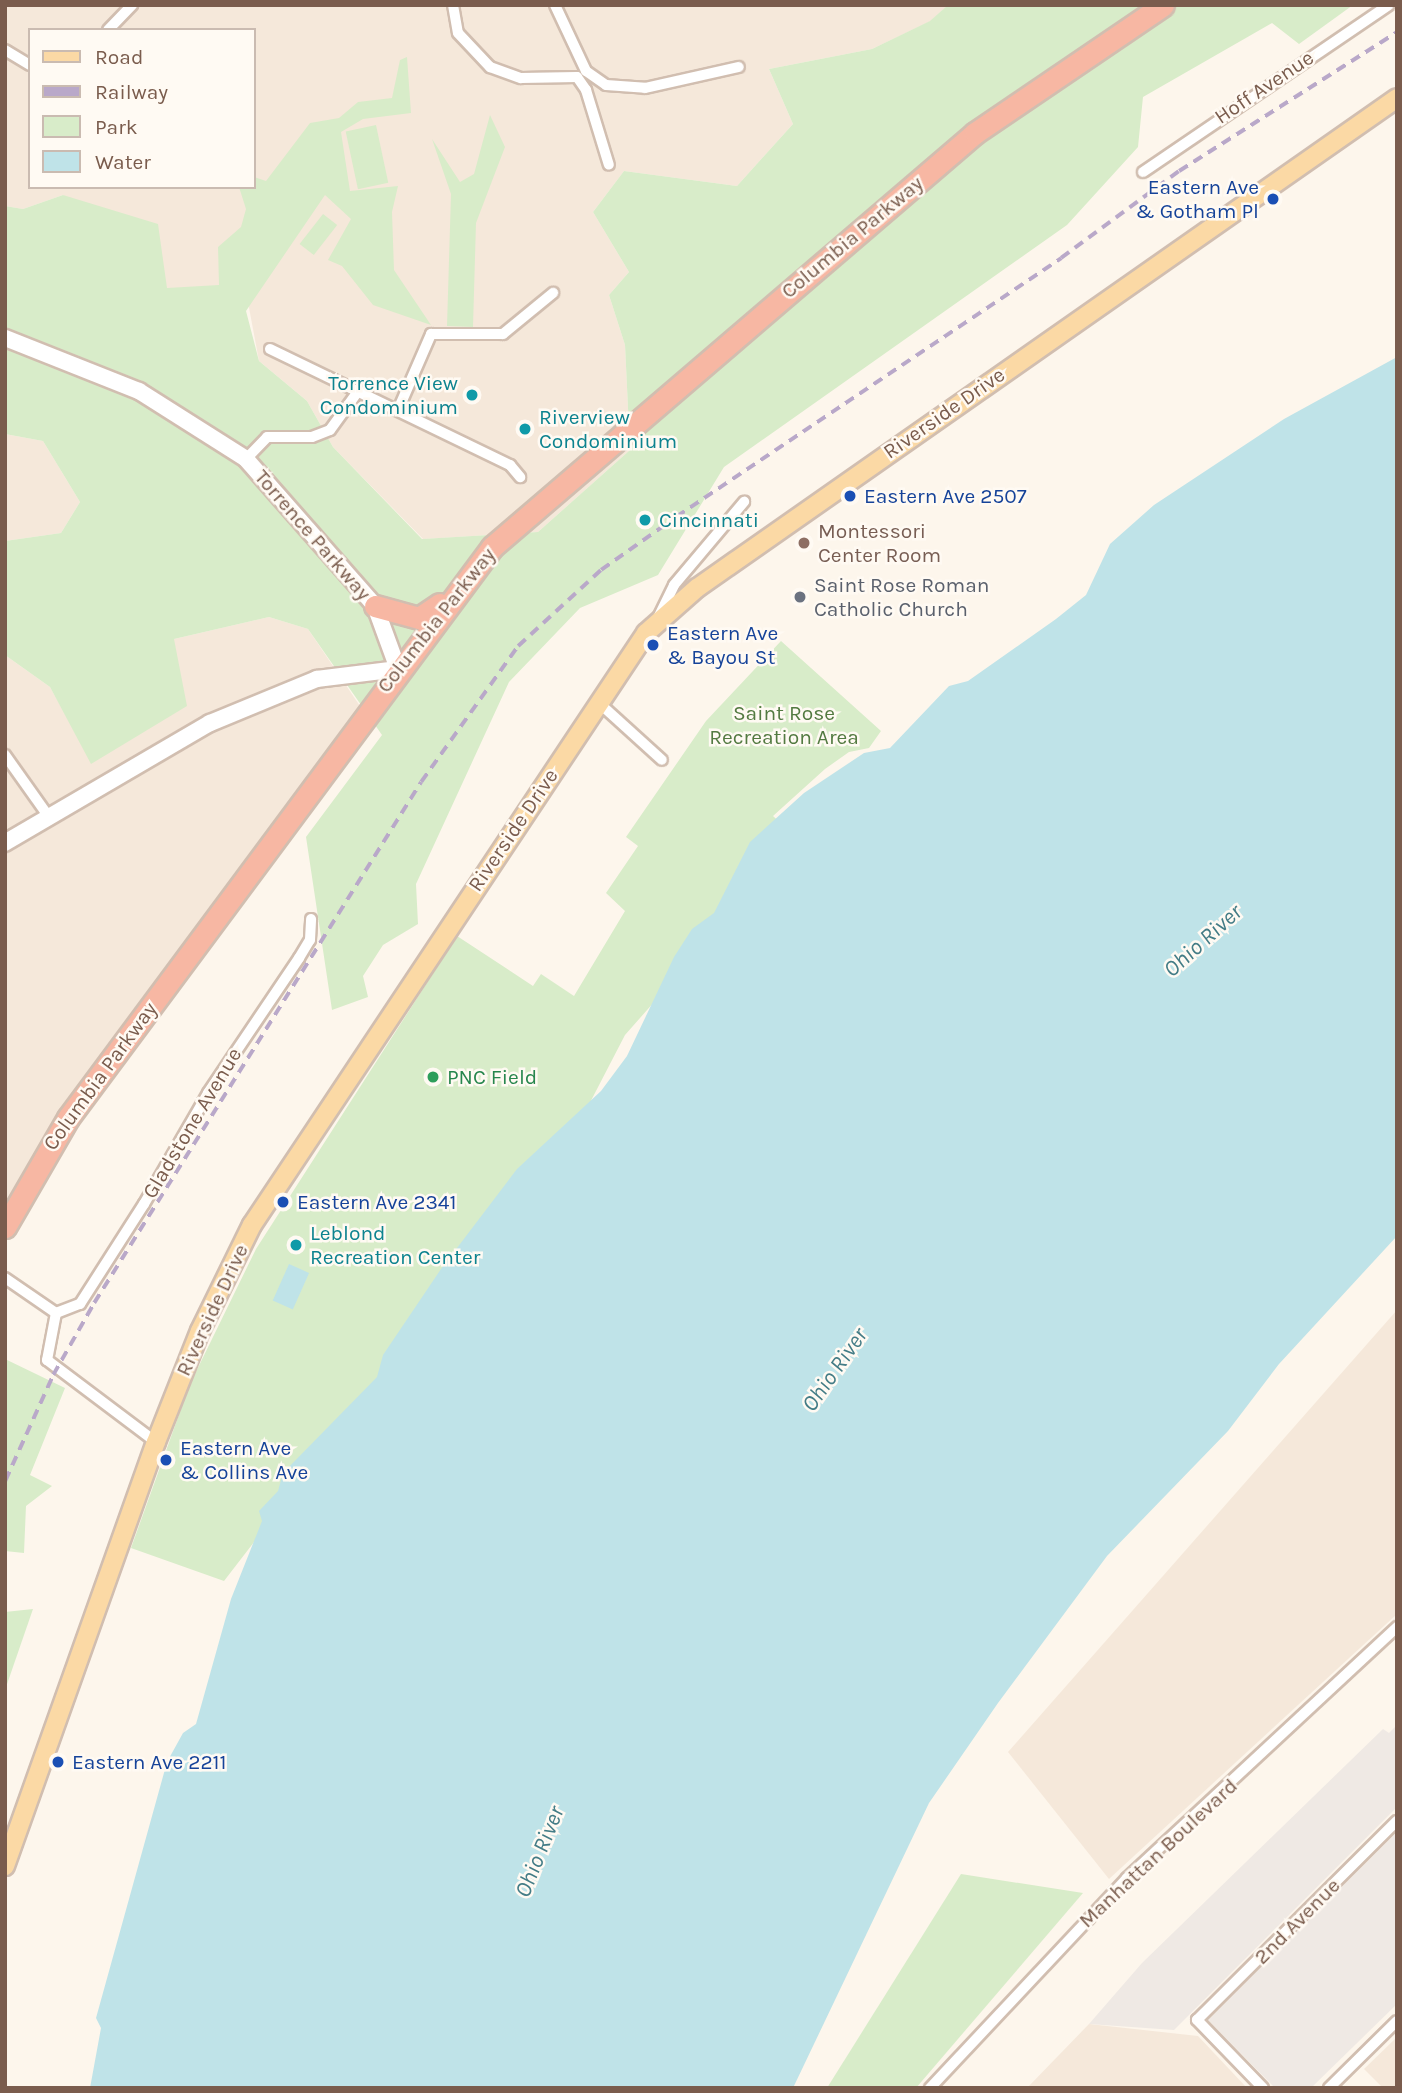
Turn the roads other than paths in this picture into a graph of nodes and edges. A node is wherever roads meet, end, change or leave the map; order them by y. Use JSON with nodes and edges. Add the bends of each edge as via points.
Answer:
{"nodes":[{"id":1,"x":132,"y":5,"type":"edge"},
{"id":2,"x":453,"y":5,"type":"edge"},
{"id":3,"x":555,"y":5,"type":"edge"},
{"id":4,"x":1164,"y":5,"type":"edge"},
{"id":5,"x":1388,"y":5,"type":"edge"},
{"id":6,"x":110,"y":28,"type":"edge"},
{"id":7,"x":5,"y":50,"type":"edge"},
{"id":8,"x":28,"y":64,"type":"edge"},
{"id":9,"x":739,"y":67,"type":"dead end"},
{"id":10,"x":1397,"y":98,"type":"edge"},
{"id":11,"x":609,"y":165,"type":"dead end"},
{"id":12,"x":1143,"y":172,"type":"dead end"},
{"id":13,"x":553,"y":293,"type":"dead end"},
{"id":14,"x":5,"y":338,"type":"edge"},
{"id":15,"x":270,"y":349,"type":"dead end"},
{"id":16,"x":359,"y":390,"type":"junction"},
{"id":17,"x":398,"y":410,"type":"junction"},
{"id":18,"x":246,"y":459,"type":"junction"},
{"id":19,"x":520,"y":477,"type":"dead end"},
{"id":20,"x":744,"y":502,"type":"dead end"},
{"id":21,"x":457,"y":588,"type":"junction"},
{"id":22,"x":375,"y":606,"type":"junction"},
{"id":23,"x":658,"y":618,"type":"junction"},
{"id":24,"x":398,"y":669,"type":"junction"},
{"id":25,"x":598,"y":702,"type":"junction"},
{"id":26,"x":5,"y":755,"type":"edge"},
{"id":27,"x":662,"y":760,"type":"dead end"},
{"id":28,"x":49,"y":817,"type":"junction"},
{"id":29,"x":5,"y":843,"type":"edge"},
{"id":30,"x":311,"y":919,"type":"dead end"},
{"id":31,"x":5,"y":1227,"type":"edge"},
{"id":32,"x":5,"y":1278,"type":"edge"},
{"id":33,"x":56,"y":1312,"type":"junction"},
{"id":34,"x":156,"y":1442,"type":"junction"},
{"id":35,"x":1397,"y":1626,"type":"edge"},
{"id":36,"x":1397,"y":1821,"type":"edge"},
{"id":37,"x":5,"y":1866,"type":"edge"},
{"id":38,"x":1397,"y":2021,"type":"edge"},
{"id":39,"x":930,"y":2088,"type":"edge"},
{"id":40,"x":1263,"y":2088,"type":"edge"},
{"id":41,"x":1329,"y":2088,"type":"edge"}],
"edges":[{"from":1,"to":6,"type":"street"},
{"from":2,"to":11,"type":"street","via":[[458,33],[490,66],[521,78],[577,77]]},
{"from":3,"to":9,"type":"street","via":[[586,71],[606,85],[645,88]]},
{"from":4,"to":21,"type":"highway","name":"Columbia Parkway","via":[[975,133],[517,521]]},
{"from":5,"to":12,"type":"street","name":"Hoff Avenue"},
{"from":7,"to":8,"type":"street"},
{"from":10,"to":23,"type":"main road","name":"Riverside Drive"},
{"from":13,"to":17,"type":"street","via":[[503,334],[431,334]]},
{"from":14,"to":18,"type":"street","name":"Torrence Parkway","via":[[139,391]]},
{"from":15,"to":16,"type":"street"},
{"from":16,"to":17,"type":"street"},
{"from":16,"to":18,"type":"street","via":[[330,430],[312,438],[267,437]]},
{"from":17,"to":19,"type":"street","via":[[510,465]]},
{"from":18,"to":22,"type":"street","name":"Torrence Parkway"},
{"from":20,"to":23,"type":"street","via":[[674,585]]},
{"from":21,"to":22,"type":"highway","via":[[419,618]]},
{"from":21,"to":24,"type":"highway","name":"Columbia Parkway"},
{"from":22,"to":24,"type":"street","name":"Torrence Parkway"},
{"from":23,"to":25,"type":"main road","name":"Riverside Drive"},
{"from":24,"to":28,"type":"street","via":[[317,679],[210,723]]},
{"from":24,"to":31,"type":"highway","name":"Columbia Parkway","via":[[68,1118]]},
{"from":25,"to":27,"type":"street"},
{"from":25,"to":34,"type":"main road","name":"Riverside Drive","via":[[271,1192],[200,1331]]},
{"from":26,"to":28,"type":"street"},
{"from":28,"to":29,"type":"street"},
{"from":30,"to":33,"type":"street","name":"Gladstone Avenue","via":[[310,940],[208,1093],[144,1205],[79,1304]]},
{"from":32,"to":33,"type":"street"},
{"from":33,"to":34,"type":"street","via":[[47,1360]]},
{"from":34,"to":37,"type":"main road","name":"Riverside Drive"},
{"from":35,"to":39,"type":"street","name":"Manhattan Boulevard","via":[[1127,1878]]},
{"from":36,"to":40,"type":"street","name":"2nd Avenue","via":[[1196,2020]]},
{"from":38,"to":41,"type":"street"}]}
